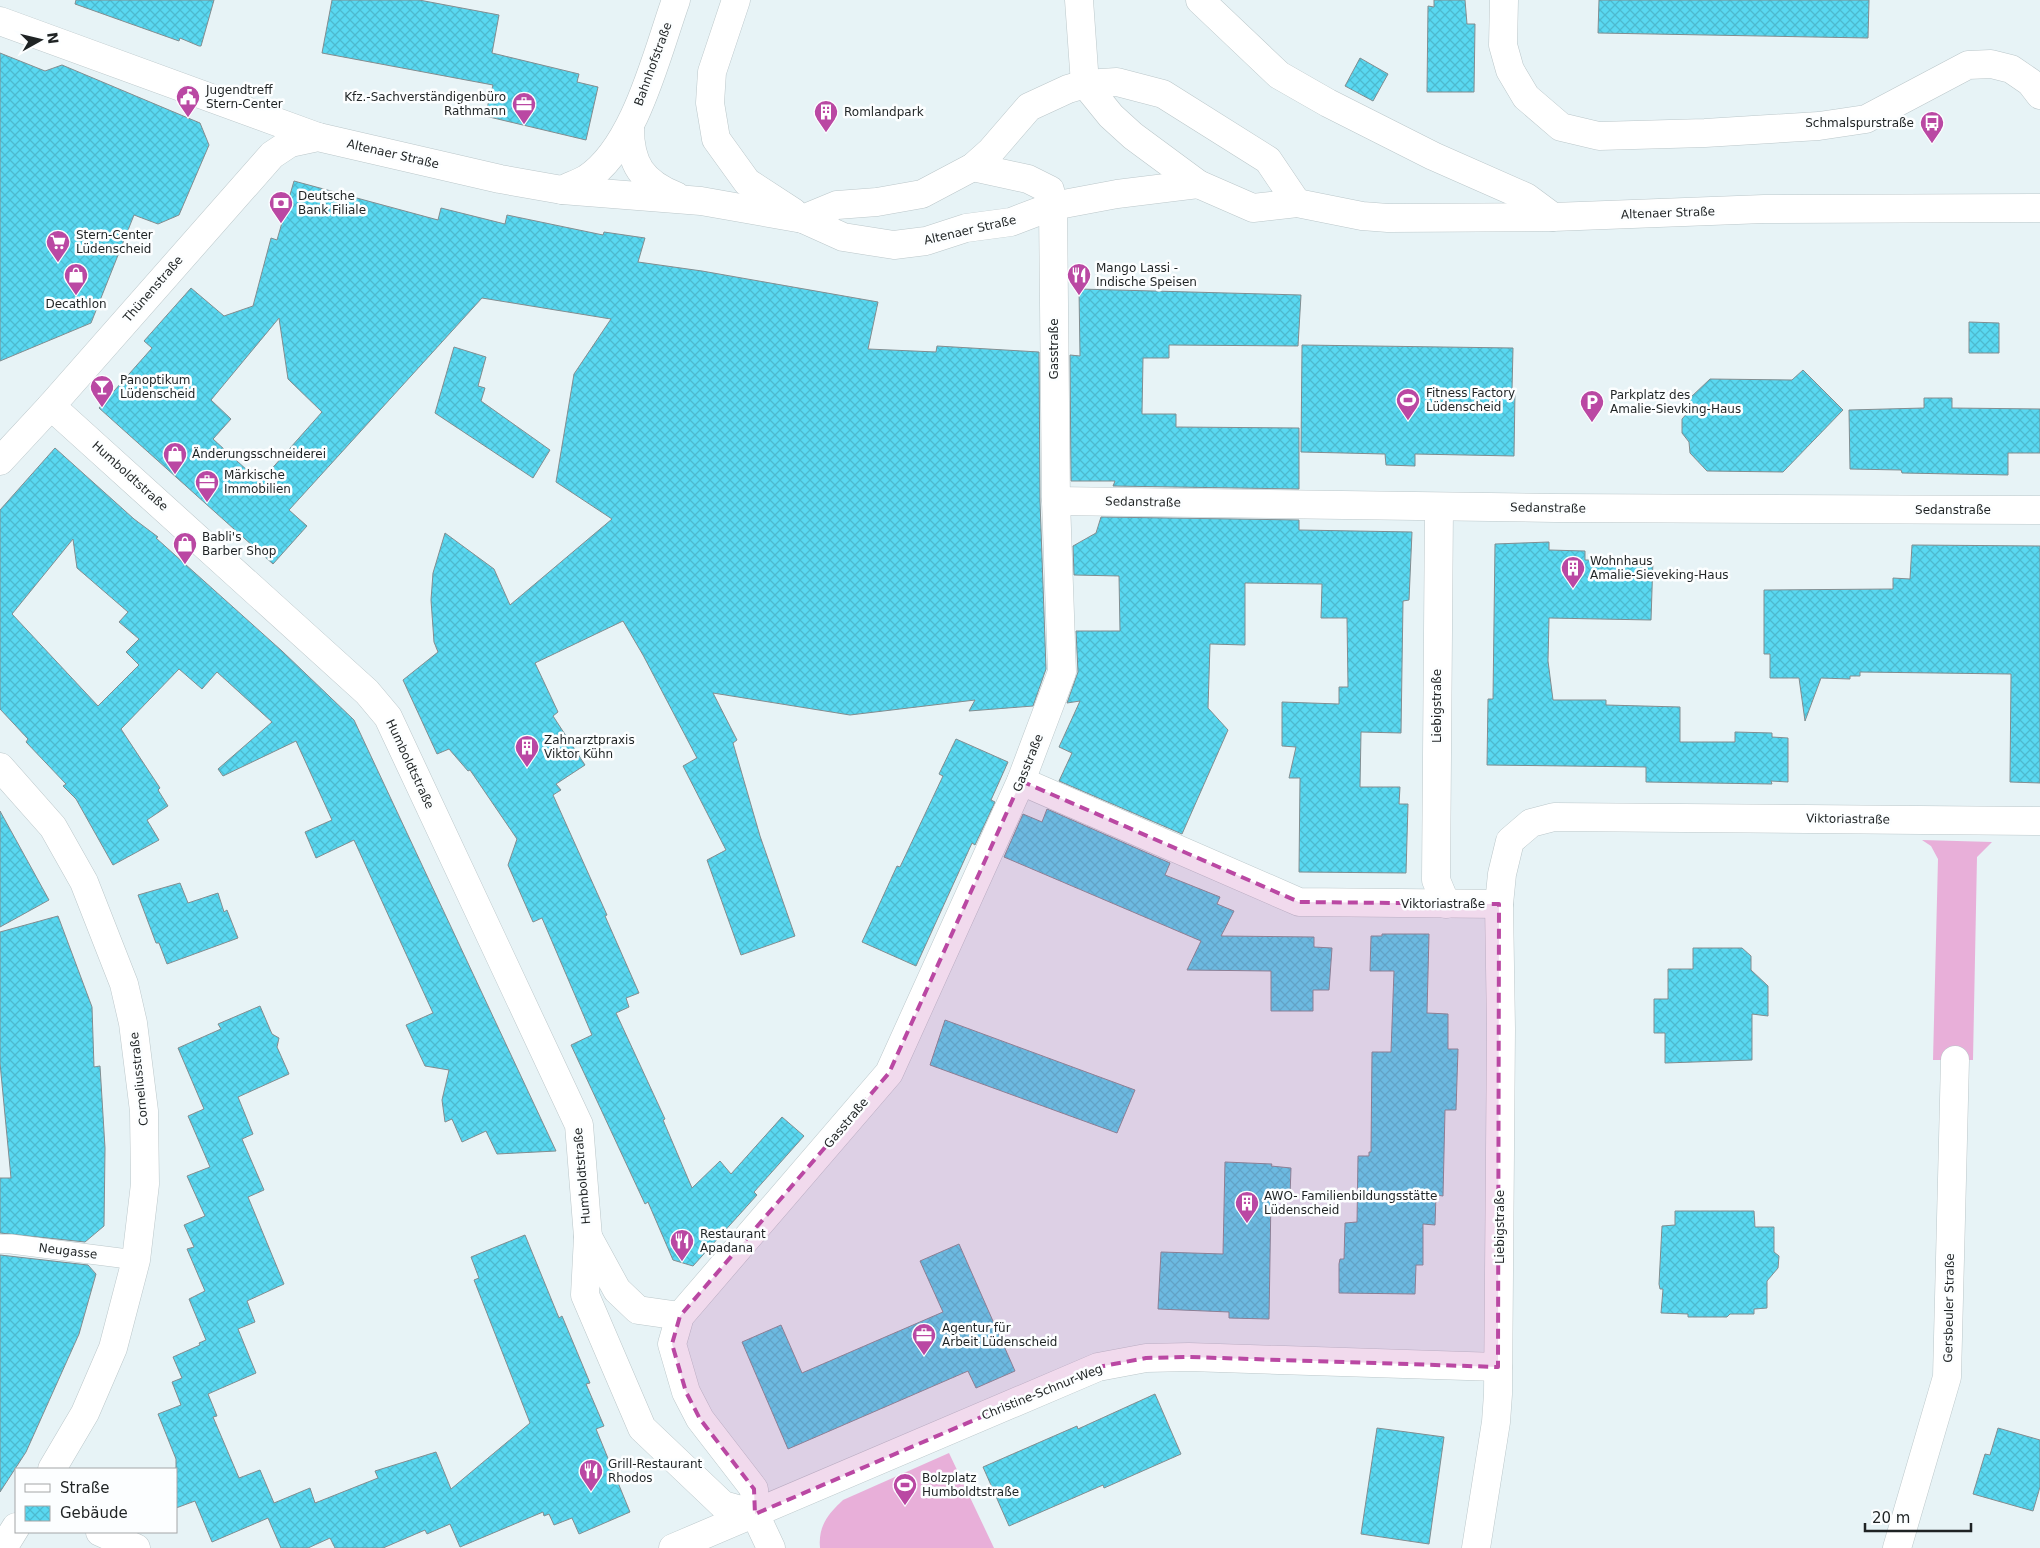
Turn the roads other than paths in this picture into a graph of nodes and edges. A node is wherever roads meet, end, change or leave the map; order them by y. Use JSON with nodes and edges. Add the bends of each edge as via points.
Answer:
{"nodes":[{"id":1,"x":676,"y":0,"type":"edge"},
{"id":2,"x":736,"y":0,"type":"edge"},
{"id":3,"x":1079,"y":0,"type":"edge"},
{"id":4,"x":1200,"y":0,"type":"edge"},
{"id":5,"x":1504,"y":0,"type":"edge"},
{"id":6,"x":0,"y":21,"type":"edge"},
{"id":7,"x":1085,"y":84,"type":"junction"},
{"id":8,"x":2040,"y":95,"type":"edge"},
{"id":9,"x":630,"y":128,"type":"junction"},
{"id":10,"x":318,"y":137,"type":"junction"},
{"id":11,"x":973,"y":167,"type":"junction"},
{"id":12,"x":1198,"y":184,"type":"junction"},
{"id":13,"x":562,"y":190,"type":"junction"},
{"id":14,"x":684,"y":200,"type":"junction"},
{"id":15,"x":1297,"y":203,"type":"junction"},
{"id":16,"x":1053,"y":206,"type":"junction"},
{"id":17,"x":2040,"y":208,"type":"edge"},
{"id":18,"x":1553,"y":217,"type":"junction"},
{"id":19,"x":802,"y":219,"type":"junction"},
{"id":20,"x":51,"y":406,"type":"junction"},
{"id":21,"x":0,"y":460,"type":"edge"},
{"id":22,"x":1056,"y":501,"type":"junction"},
{"id":23,"x":1439,"y":507,"type":"junction"},
{"id":24,"x":2040,"y":510,"type":"edge"},
{"id":25,"x":0,"y":767,"type":"edge"},
{"id":26,"x":1021,"y":781,"type":"junction"},
{"id":27,"x":2040,"y":821,"type":"edge"},
{"id":28,"x":1446,"y":904,"type":"junction"},
{"id":29,"x":1499,"y":904,"type":"junction"},
{"id":30,"x":1955,"y":1060,"type":"dead end"},
{"id":31,"x":588,"y":1236,"type":"junction"},
{"id":32,"x":0,"y":1244,"type":"edge"},
{"id":33,"x":136,"y":1260,"type":"junction"},
{"id":34,"x":680,"y":1316,"type":"junction"},
{"id":35,"x":1498,"y":1367,"type":"junction"},
{"id":36,"x":53,"y":1468,"type":"edge"},
{"id":37,"x":755,"y":1514,"type":"junction"},
{"id":38,"x":15,"y":1529,"type":"edge"},
{"id":39,"x":102,"y":1533,"type":"edge"},
{"id":40,"x":3,"y":1548,"type":"edge"},
{"id":41,"x":136,"y":1548,"type":"edge"},
{"id":42,"x":673,"y":1548,"type":"edge"},
{"id":43,"x":771,"y":1548,"type":"edge"},
{"id":44,"x":1476,"y":1548,"type":"edge"},
{"id":45,"x":1897,"y":1548,"type":"edge"}],
"edges":[{"from":1,"to":9,"type":"street","name":"Bahnhofstraße"},
{"from":2,"to":19,"type":"street","via":[[712,72],[710,103],[716,139],[746,182]]},
{"from":3,"to":7,"type":"street"},
{"from":4,"to":18,"type":"street","via":[[1279,75],[1433,156],[1526,197]]},
{"from":5,"to":8,"type":"street","via":[[1503,45],[1510,70],[1526,97],[1561,127],[1600,136],[1705,134],[1819,126],[1866,119],[1968,65],[1991,64],[2011,69],[2030,82]]},
{"from":6,"to":10,"type":"street","name":"Altenaer Straße"},
{"from":7,"to":11,"type":"street","via":[[1051,95],[1029,107]]},
{"from":7,"to":12,"type":"street","name":"Altenaer Straße","via":[[1132,136]]},
{"from":7,"to":15,"type":"street","via":[[1117,82],[1163,94],[1268,160]]},
{"from":9,"to":13,"type":"street","name":"Bahnhofstraße","via":[[614,153],[594,172]]},
{"from":9,"to":14,"type":"street","name":"Bahnhofstraße","via":[[630,145],[644,178]]},
{"from":10,"to":13,"type":"street","name":"Altenaer Straße"},
{"from":10,"to":20,"type":"street","name":"Thünenstraße","via":[[290,143],[272,155]]},
{"from":11,"to":16,"type":"street","name":"Gasstraße","via":[[1028,179],[1050,190]]},
{"from":11,"to":19,"type":"street","via":[[922,194],[836,205]]},
{"from":12,"to":15,"type":"street","name":"Altenaer Straße","via":[[1253,208]]},
{"from":12,"to":16,"type":"street","name":"Altenaer Straße"},
{"from":13,"to":14,"type":"street","name":"Altenaer Straße"},
{"from":14,"to":19,"type":"street","name":"Altenaer Straße"},
{"from":15,"to":18,"type":"street","name":"Altenaer Straße","via":[[1388,218]]},
{"from":16,"to":19,"type":"street","name":"Altenaer Straße","via":[[1011,222],[966,228],[926,241],[894,245],[843,236]]},
{"from":16,"to":22,"type":"street","name":"Gasstraße"},
{"from":17,"to":18,"type":"street","name":"Altenaer Straße","via":[[1764,209]]},
{"from":20,"to":21,"type":"street","name":"Thünenstraße"},
{"from":20,"to":31,"type":"street","name":"Humboldtstraße","via":[[367,692],[388,717],[579,1125]]},
{"from":22,"to":23,"type":"street","name":"Sedanstraße"},
{"from":22,"to":26,"type":"street","name":"Gasstraße","via":[[1062,672]]},
{"from":23,"to":24,"type":"street","name":"Sedanstraße"},
{"from":23,"to":28,"type":"street","name":"Liebigstraße","via":[[1436,880]]},
{"from":25,"to":33,"type":"street","name":"Corneliusstraße","via":[[58,835],[84,882],[124,984],[133,1023],[144,1111],[144,1184]]},
{"from":26,"to":28,"type":"street","name":"Viktoriastraße","via":[[1299,902]]},
{"from":26,"to":34,"type":"street","name":"Gasstraße","via":[[889,1073]]},
{"from":27,"to":29,"type":"street","name":"Viktoriastraße","via":[[1554,817],[1531,823],[1510,841]]},
{"from":28,"to":29,"type":"street","name":"Viktoriastraße"},
{"from":29,"to":35,"type":"street","name":"Liebigstraße"},
{"from":30,"to":45,"type":"street","name":"Gersbeuler Straße","via":[[1947,1377]]},
{"from":31,"to":34,"type":"street","name":"Humboldtstraße","via":[[617,1290],[638,1310]]},
{"from":31,"to":37,"type":"street","name":"Humboldtstraße","via":[[585,1295],[642,1428],[722,1505]]},
{"from":32,"to":33,"type":"lane","name":"Neugasse"},
{"from":33,"to":36,"type":"street","name":"Corneliusstraße","via":[[113,1348],[85,1413]]},
{"from":34,"to":37,"type":"street","via":[[672,1344],[686,1392],[700,1419],[754,1489]]},
{"from":35,"to":37,"type":"street","name":"Christine-Schnur-Weg","via":[[1188,1357],[1146,1358],[1098,1367]]},
{"from":35,"to":44,"type":"street","name":"Liebigstraße","via":[[1496,1422]]},
{"from":37,"to":42,"type":"street","name":"Christine-Schnur-Weg"},
{"from":37,"to":43,"type":"street"},
{"from":38,"to":40,"type":"street"},
{"from":39,"to":41,"type":"street"}]}
